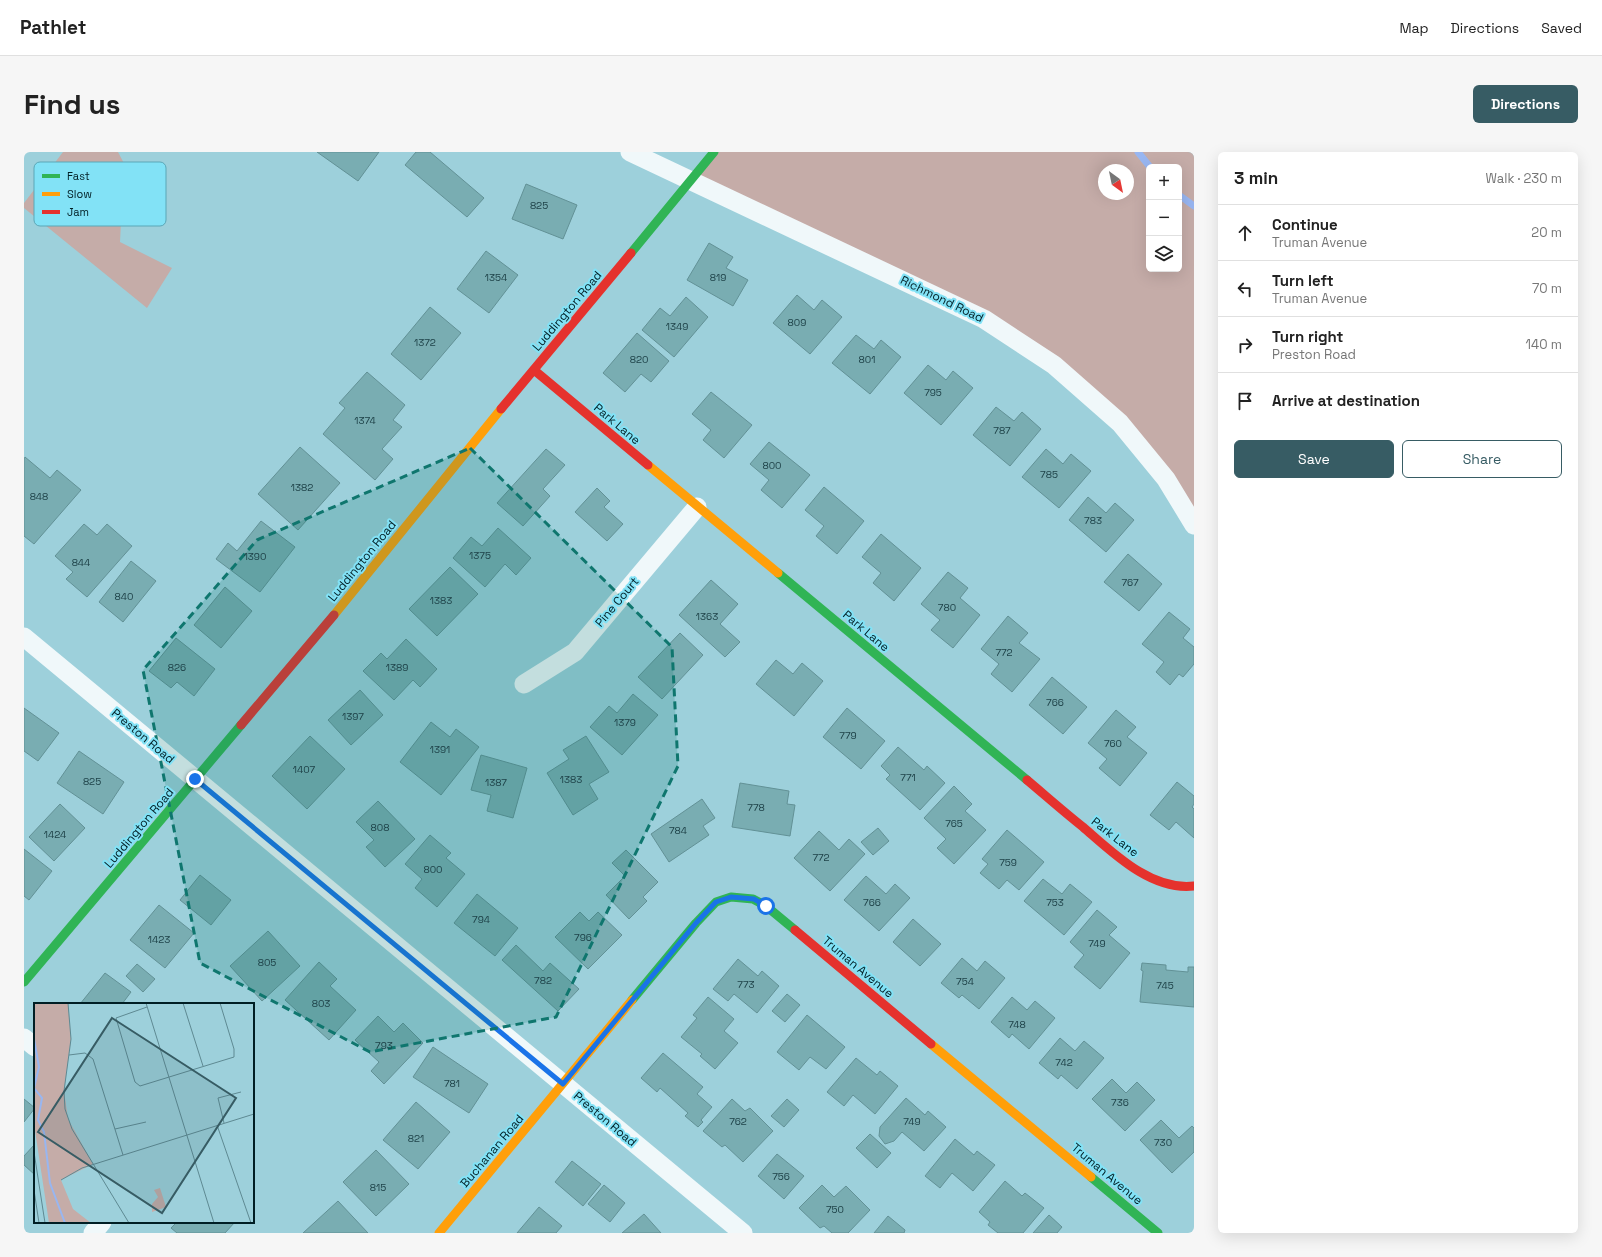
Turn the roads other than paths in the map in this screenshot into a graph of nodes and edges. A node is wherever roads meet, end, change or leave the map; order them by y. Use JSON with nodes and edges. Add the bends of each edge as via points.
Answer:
{"nodes":[{"id":1,"x":630,"y":152,"type":"edge"},
{"id":2,"x":714,"y":152,"type":"edge"},
{"id":3,"x":692,"y":180,"type":"junction"},
{"id":4,"x":534,"y":370,"type":"junction"},
{"id":5,"x":697,"y":507,"type":"junction"},
{"id":6,"x":1194,"y":525,"type":"edge"},
{"id":7,"x":24,"y":637,"type":"edge"},
{"id":8,"x":524,"y":684,"type":"dead end"},
{"id":9,"x":195,"y":779,"type":"junction"},
{"id":10,"x":1194,"y":886,"type":"edge"},
{"id":11,"x":27,"y":972,"type":"edge"},
{"id":12,"x":24,"y":1038,"type":"edge"},
{"id":13,"x":34,"y":1046,"type":"edge"},
{"id":14,"x":563,"y":1084,"type":"junction"},
{"id":15,"x":101,"y":1223,"type":"edge"},
{"id":16,"x":92,"y":1233,"type":"edge"},
{"id":17,"x":439,"y":1233,"type":"edge"},
{"id":18,"x":743,"y":1233,"type":"edge"},
{"id":19,"x":1158,"y":1233,"type":"edge"}],
"edges":[{"from":1,"to":3,"type":"street","name":"Richmond Road"},
{"from":2,"to":3,"type":"street","name":"Luddington Road"},
{"from":3,"to":4,"type":"street","name":"Luddington Road"},
{"from":3,"to":6,"type":"street","name":"Richmond Road","via":[[984,319],[1054,365],[1120,423],[1166,479]]},
{"from":4,"to":5,"type":"street","name":"Park Lane"},
{"from":4,"to":9,"type":"street","name":"Luddington Road","via":[[364,579]]},
{"from":5,"to":8,"type":"street","name":"Pine Court","via":[[575,652]]},
{"from":5,"to":10,"type":"street","name":"Park Lane","via":[[1114,853],[1148,877],[1166,884]]},
{"from":7,"to":9,"type":"street","name":"Preston Road"},
{"from":9,"to":11,"type":"street","name":"Luddington Road"},
{"from":9,"to":14,"type":"street","name":"Preston Road"},
{"from":12,"to":13,"type":"street"},
{"from":14,"to":17,"type":"street","name":"Buchanan Road"},
{"from":14,"to":18,"type":"street","name":"Preston Road"},
{"from":14,"to":19,"type":"street","name":"Truman Avenue","via":[[716,902],[731,897],[754,899],[766,906]]},
{"from":15,"to":16,"type":"street"}]}
